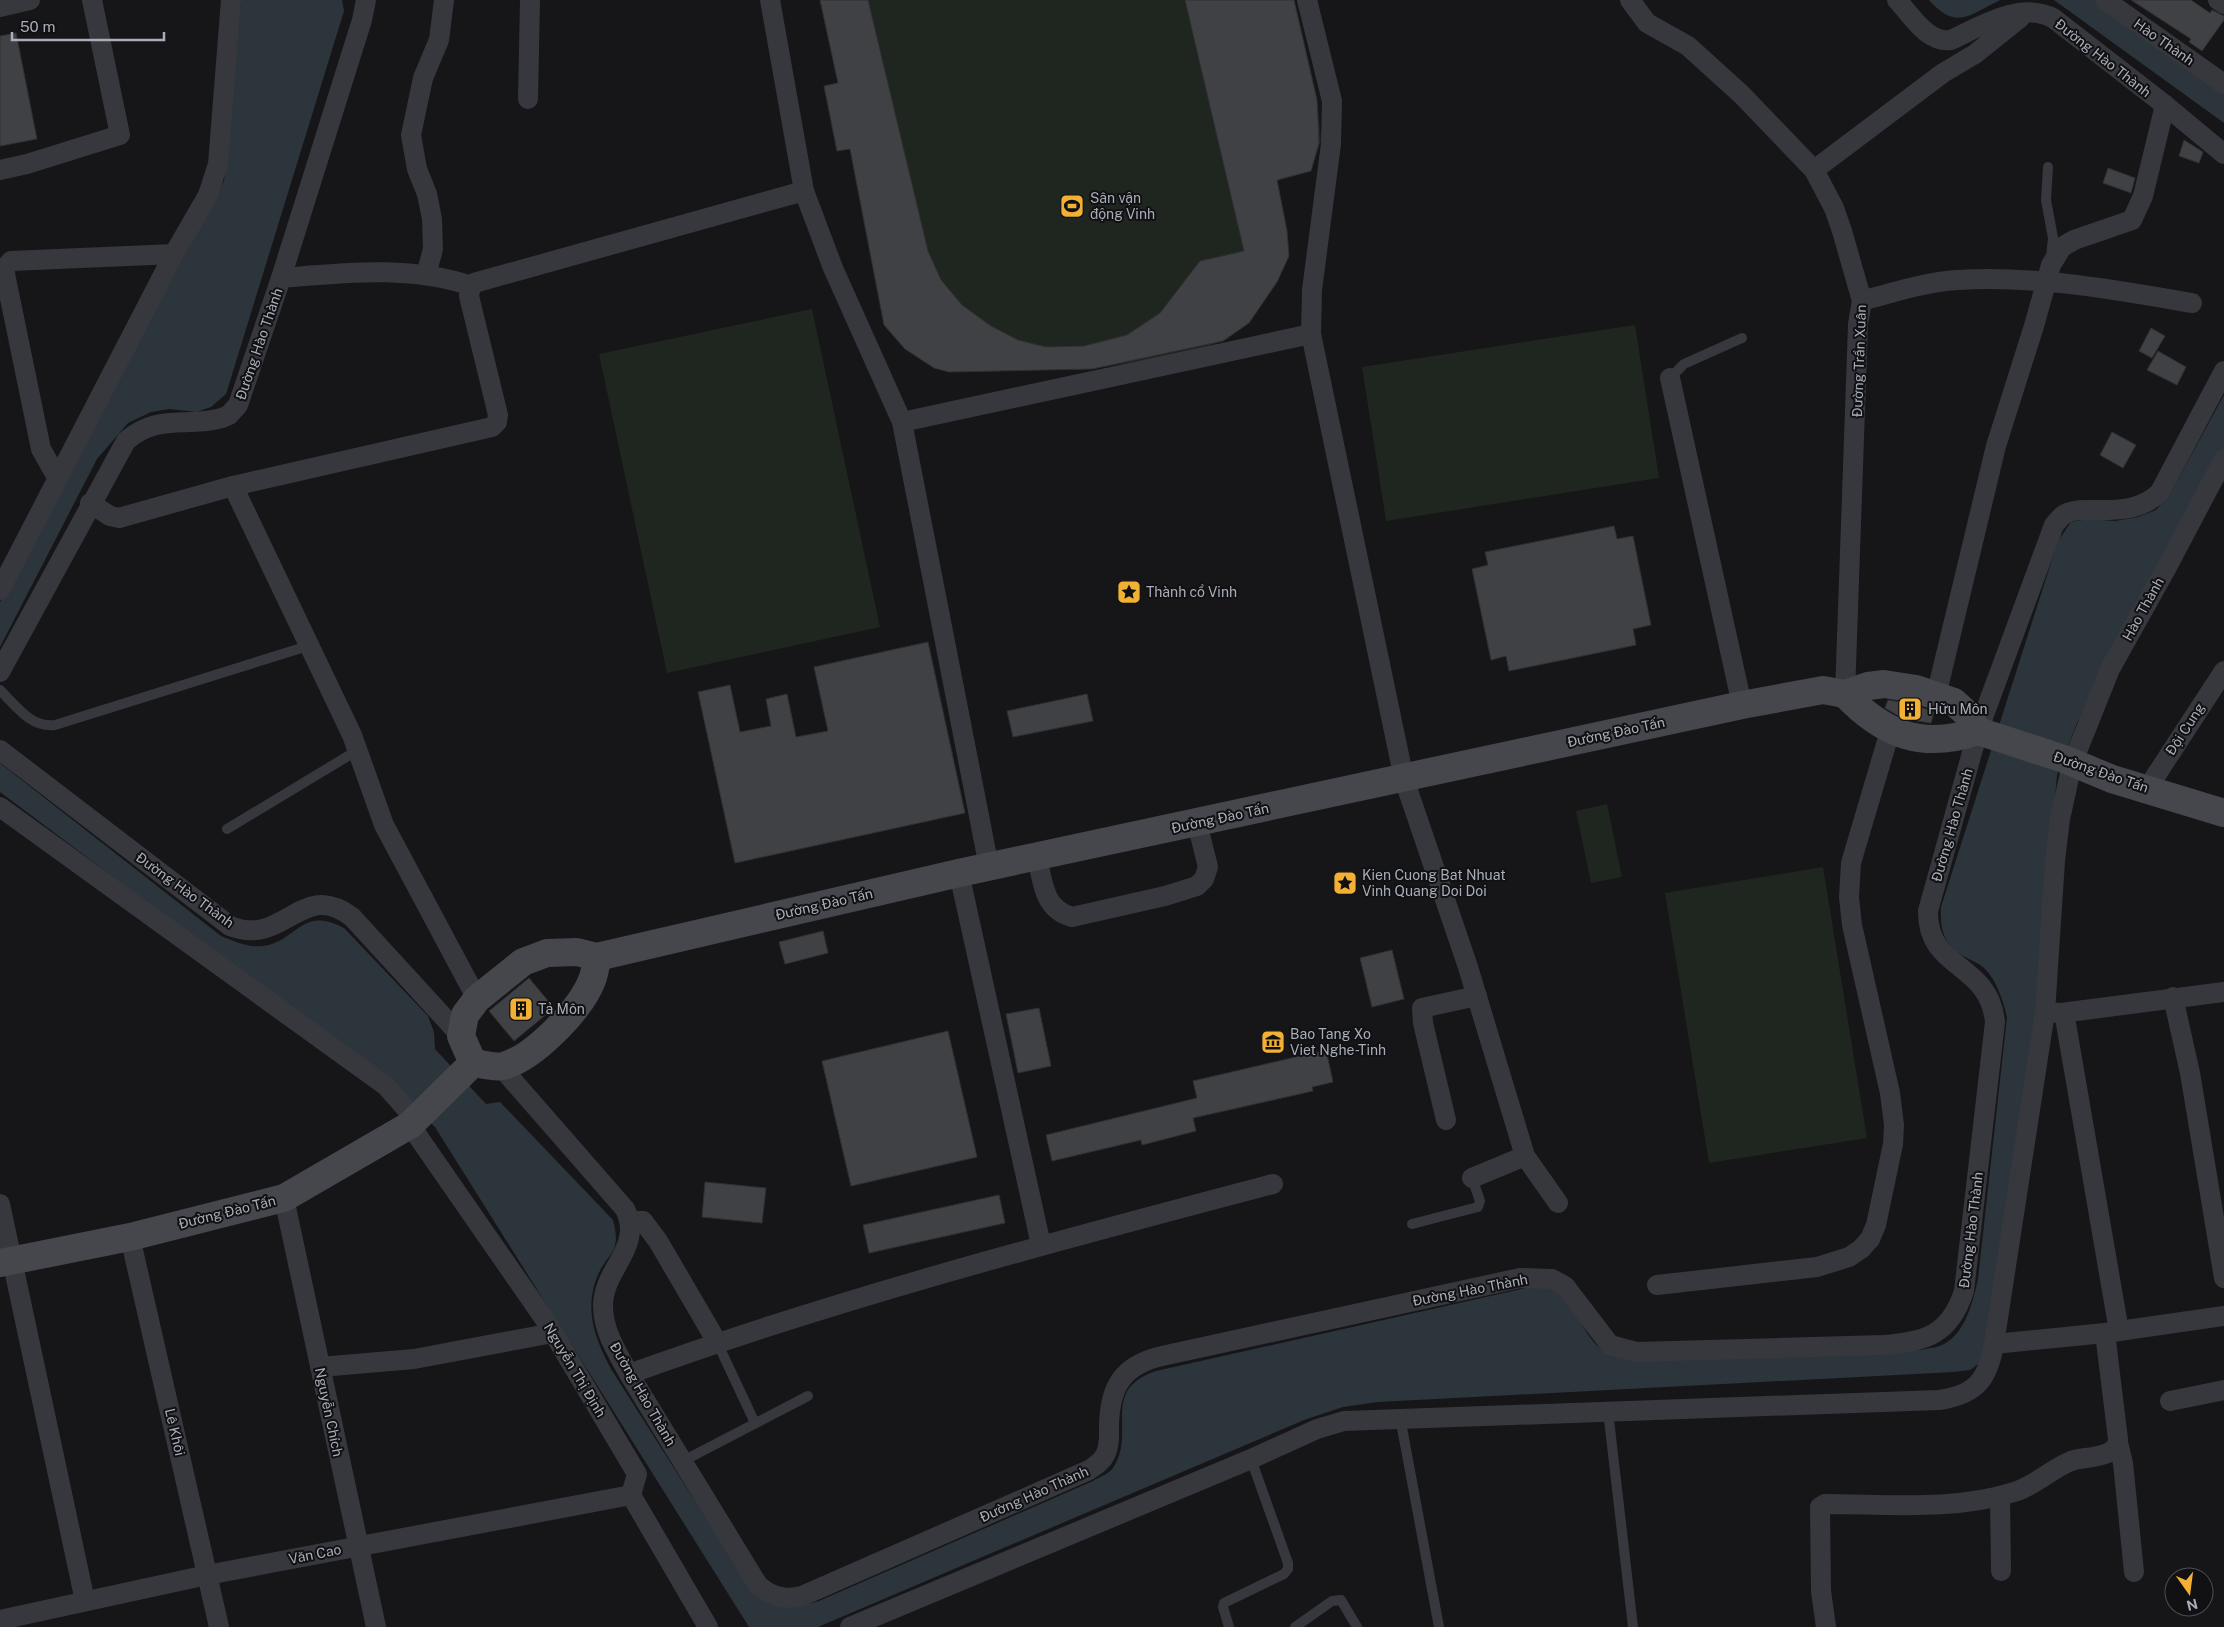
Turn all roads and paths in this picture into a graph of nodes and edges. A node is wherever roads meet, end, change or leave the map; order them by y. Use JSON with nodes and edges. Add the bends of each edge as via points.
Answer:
{"nodes":[{"id":1,"x":30,"y":0,"type":"edge"},
{"id":2,"x":92,"y":0,"type":"edge"},
{"id":3,"x":231,"y":0,"type":"edge"},
{"id":4,"x":366,"y":0,"type":"edge"},
{"id":5,"x":444,"y":0,"type":"edge"},
{"id":6,"x":530,"y":0,"type":"edge"},
{"id":7,"x":770,"y":0,"type":"edge"},
{"id":8,"x":1307,"y":0,"type":"edge"},
{"id":9,"x":1630,"y":0,"type":"edge"},
{"id":10,"x":1897,"y":0,"type":"edge"},
{"id":11,"x":2105,"y":0,"type":"edge"},
{"id":12,"x":2218,"y":0,"type":"edge"},
{"id":13,"x":2224,"y":4,"type":"edge"},
{"id":14,"x":0,"y":7,"type":"edge"},
{"id":15,"x":2029,"y":10,"type":"junction"},
{"id":16,"x":2224,"y":84,"type":"edge"},
{"id":17,"x":528,"y":100,"type":"dead end"},
{"id":18,"x":2165,"y":105,"type":"junction"},
{"id":19,"x":2224,"y":154,"type":"edge"},
{"id":20,"x":2048,"y":167,"type":"dead end"},
{"id":21,"x":0,"y":170,"type":"edge"},
{"id":22,"x":1814,"y":170,"type":"junction"},
{"id":23,"x":804,"y":191,"type":"junction"},
{"id":24,"x":174,"y":254,"type":"junction"},
{"id":25,"x":2048,"y":274,"type":"junction"},
{"id":26,"x":426,"y":275,"type":"junction"},
{"id":27,"x":282,"y":278,"type":"junction"},
{"id":28,"x":471,"y":286,"type":"junction"},
{"id":29,"x":1862,"y":301,"type":"junction"},
{"id":30,"x":2192,"y":303,"type":"dead end"},
{"id":31,"x":1311,"y":334,"type":"junction"},
{"id":32,"x":1742,"y":338,"type":"dead end"},
{"id":33,"x":2224,"y":371,"type":"edge"},
{"id":34,"x":1670,"y":378,"type":"joint"},
{"id":35,"x":902,"y":422,"type":"junction"},
{"id":36,"x":2224,"y":459,"type":"edge"},
{"id":37,"x":58,"y":479,"type":"junction"},
{"id":38,"x":233,"y":486,"type":"junction"},
{"id":39,"x":90,"y":503,"type":"junction"},
{"id":40,"x":2,"y":582,"type":"edge"},
{"id":41,"x":308,"y":646,"type":"junction"},
{"id":42,"x":2224,"y":671,"type":"edge"},
{"id":43,"x":0,"y":672,"type":"edge"},
{"id":44,"x":0,"y":690,"type":"edge"},
{"id":45,"x":1845,"y":694,"type":"junction"},
{"id":46,"x":1936,"y":696,"type":"junction"},
{"id":47,"x":1742,"y":705,"type":"junction"},
{"id":48,"x":1890,"y":731,"type":"junction"},
{"id":49,"x":1984,"y":733,"type":"junction"},
{"id":50,"x":0,"y":750,"type":"edge"},
{"id":51,"x":358,"y":750,"type":"junction"},
{"id":52,"x":2068,"y":762,"type":"junction"},
{"id":53,"x":1404,"y":779,"type":"junction"},
{"id":54,"x":2147,"y":788,"type":"junction"},
{"id":55,"x":0,"y":807,"type":"edge"},
{"id":56,"x":2224,"y":813,"type":"edge"},
{"id":57,"x":1197,"y":823,"type":"junction"},
{"id":58,"x":227,"y":829,"type":"dead end"},
{"id":59,"x":1037,"y":857,"type":"junction"},
{"id":60,"x":989,"y":867,"type":"junction"},
{"id":61,"x":959,"y":873,"type":"junction"},
{"id":62,"x":597,"y":957,"type":"junction"},
{"id":63,"x":2224,"y":992,"type":"edge"},
{"id":64,"x":1477,"y":996,"type":"junction"},
{"id":65,"x":2172,"y":997,"type":"junction"},
{"id":66,"x":478,"y":999,"type":"junction"},
{"id":67,"x":2053,"y":1013,"type":"junction"},
{"id":68,"x":461,"y":1036,"type":"junction"},
{"id":69,"x":468,"y":1067,"type":"junction"},
{"id":70,"x":501,"y":1067,"type":"junction"},
{"id":71,"x":415,"y":1120,"type":"junction"},
{"id":72,"x":1446,"y":1120,"type":"dead end"},
{"id":73,"x":1525,"y":1156,"type":"junction"},
{"id":74,"x":1472,"y":1178,"type":"joint"},
{"id":75,"x":1273,"y":1184,"type":"dead end"},
{"id":76,"x":284,"y":1198,"type":"junction"},
{"id":77,"x":1558,"y":1203,"type":"dead end"},
{"id":78,"x":0,"y":1204,"type":"edge"},
{"id":79,"x":631,"y":1221,"type":"junction"},
{"id":80,"x":1412,"y":1224,"type":"dead end"},
{"id":81,"x":130,"y":1237,"type":"junction"},
{"id":82,"x":1041,"y":1245,"type":"junction"},
{"id":83,"x":6,"y":1262,"type":"edge"},
{"id":84,"x":2224,"y":1278,"type":"edge"},
{"id":85,"x":1658,"y":1285,"type":"dead end"},
{"id":86,"x":2224,"y":1316,"type":"edge"},
{"id":87,"x":2112,"y":1332,"type":"junction"},
{"id":88,"x":553,"y":1333,"type":"junction"},
{"id":89,"x":717,"y":1342,"type":"junction"},
{"id":90,"x":1994,"y":1344,"type":"junction"},
{"id":91,"x":320,"y":1367,"type":"junction"},
{"id":92,"x":629,"y":1374,"type":"junction"},
{"id":93,"x":2224,"y":1390,"type":"edge"},
{"id":94,"x":808,"y":1396,"type":"dead end"},
{"id":95,"x":2170,"y":1401,"type":"dead end"},
{"id":96,"x":1608,"y":1411,"type":"junction"},
{"id":97,"x":1400,"y":1417,"type":"junction"},
{"id":98,"x":755,"y":1423,"type":"junction"},
{"id":99,"x":2118,"y":1442,"type":"junction"},
{"id":100,"x":1250,"y":1459,"type":"junction"},
{"id":101,"x":683,"y":1461,"type":"junction"},
{"id":102,"x":631,"y":1495,"type":"junction"},
{"id":103,"x":2000,"y":1496,"type":"junction"},
{"id":104,"x":357,"y":1546,"type":"junction"},
{"id":105,"x":2001,"y":1570,"type":"dead end"},
{"id":106,"x":2134,"y":1572,"type":"dead end"},
{"id":107,"x":207,"y":1575,"type":"junction"},
{"id":108,"x":85,"y":1601,"type":"junction"},
{"id":109,"x":4,"y":1622,"type":"edge"},
{"id":110,"x":219,"y":1627,"type":"edge"},
{"id":111,"x":376,"y":1627,"type":"edge"},
{"id":112,"x":708,"y":1627,"type":"edge"},
{"id":113,"x":850,"y":1627,"type":"edge"},
{"id":114,"x":1228,"y":1627,"type":"edge"},
{"id":115,"x":1295,"y":1627,"type":"edge"},
{"id":116,"x":1357,"y":1627,"type":"edge"},
{"id":117,"x":1440,"y":1627,"type":"edge"},
{"id":118,"x":1633,"y":1627,"type":"edge"},
{"id":119,"x":1826,"y":1627,"type":"edge"}],
"edges":[{"from":1,"to":14,"type":"street"},
{"from":2,"to":21,"type":"street","via":[[120,135]]},
{"from":3,"to":24,"type":"street","via":[[216,175]]},
{"from":4,"to":27,"type":"street","name":"Đường Hào Thành"},
{"from":5,"to":26,"type":"street","via":[[439,40],[423,78],[411,134],[417,169],[432,219],[433,249]]},
{"from":6,"to":17,"type":"street"},
{"from":7,"to":23,"type":"street"},
{"from":8,"to":31,"type":"street","via":[[1332,101],[1331,144],[1312,290]]},
{"from":9,"to":22,"type":"street","name":"Đường Trần Xuân","via":[[1647,23],[1688,46],[1742,95]]},
{"from":10,"to":15,"type":"street","via":[[1926,33],[1941,41]]},
{"from":11,"to":16,"type":"street","name":"Hào Thành"},
{"from":12,"to":13,"type":"street"},
{"from":15,"to":18,"type":"street","name":"Đường Hào Thành","via":[[2053,18]]},
{"from":15,"to":22,"type":"street","via":[[1975,54],[1944,73]]},
{"from":18,"to":19,"type":"street","name":"Đường Hào Thành"},
{"from":18,"to":25,"type":"street","via":[[2143,196],[2132,220],[2062,247]]},
{"from":20,"to":25,"type":"lane","via":[[2046,200],[2053,238]]},
{"from":22,"to":29,"type":"street","name":"Đường Trần Xuân","via":[[1840,223]]},
{"from":23,"to":28,"type":"street","via":[[479,280]]},
{"from":23,"to":35,"type":"street","via":[[833,268]]},
{"from":24,"to":37,"type":"street"},
{"from":24,"to":37,"type":"street","via":[[11,261],[6,265],[4,269],[41,449]]},
{"from":25,"to":29,"type":"street","via":[[1912,286]]},
{"from":25,"to":30,"type":"street"},
{"from":25,"to":46,"type":"street","via":[[1996,446]]},
{"from":26,"to":27,"type":"street","via":[[389,272]]},
{"from":26,"to":28,"type":"street"},
{"from":27,"to":39,"type":"street","name":"Đường Hào Thành","via":[[234,410],[214,420],[165,423],[137,430],[126,441]]},
{"from":28,"to":38,"type":"street","via":[[469,296],[498,415],[495,425]]},
{"from":29,"to":45,"type":"street","name":"Đường Trần Xuân","via":[[1858,324]]},
{"from":31,"to":35,"type":"street"},
{"from":31,"to":53,"type":"street"},
{"from":32,"to":34,"type":"lane","via":[[1684,364]]},
{"from":33,"to":49,"type":"street","name":"Đường Hào Thành","via":[[2160,492],[2152,500],[2125,510],[2078,510],[2064,514],[2054,525]]},
{"from":34,"to":47,"type":"street"},
{"from":35,"to":60,"type":"street"},
{"from":36,"to":52,"type":"street","name":"Hào Thành","via":[[2110,669]]},
{"from":37,"to":40,"type":"street"},
{"from":38,"to":39,"type":"street","via":[[119,518]]},
{"from":38,"to":41,"type":"street"},
{"from":39,"to":43,"type":"street","name":"Đường Hào Thành"},
{"from":41,"to":44,"type":"lane","via":[[55,725],[42,726],[34,722]]},
{"from":41,"to":51,"type":"street"},
{"from":42,"to":54,"type":"street","name":"Đội Cung"},
{"from":45,"to":46,"type":"street","name":"Đường Đào Tấn","via":[[1884,684]]},
{"from":45,"to":47,"type":"street","name":"Đường Đào Tấn","via":[[1823,690]]},
{"from":45,"to":48,"type":"street","via":[[1862,712]]},
{"from":46,"to":49,"type":"street","name":"Đường Đào Tấn","via":[[1954,702]]},
{"from":47,"to":53,"type":"street","name":"Đường Đào Tấn"},
{"from":48,"to":49,"type":"street","via":[[1931,740]]},
{"from":48,"to":85,"type":"street","via":[[1849,879],[1852,925],[1892,1109],[1893,1144],[1876,1225],[1861,1249],[1833,1263]]},
{"from":49,"to":52,"type":"street","name":"Đường Đào Tấn"},
{"from":49,"to":101,"type":"street","name":"Đường Hào Thành","via":[[1930,901],[1928,921],[1942,953],[1984,988],[1994,1011],[1995,1034],[1964,1291],[1951,1320],[1936,1334],[1883,1345],[1636,1352],[1610,1345],[1565,1286],[1552,1279],[1536,1277],[1145,1360],[1130,1369],[1112,1394],[1107,1448],[1100,1463],[794,1598],[773,1595],[758,1585]]},
{"from":50,"to":68,"type":"street","name":"Đường Hào Thành","via":[[230,926],[256,932],[312,906],[341,909],[352,917]]},
{"from":51,"to":58,"type":"lane"},
{"from":51,"to":66,"type":"street","via":[[384,825]]},
{"from":52,"to":54,"type":"street","name":"Đường Đào Tấn"},
{"from":52,"to":67,"type":"street","name":"Hào Thành","via":[[2055,861]]},
{"from":53,"to":57,"type":"street","name":"Đường Đào Tấn"},
{"from":53,"to":64,"type":"street"},
{"from":54,"to":56,"type":"street","name":"Đường Đào Tấn"},
{"from":55,"to":71,"type":"street","name":"Nguyễn Thị Định","via":[[386,1086]]},
{"from":57,"to":59,"type":"street","name":"Đường Đào Tấn"},
{"from":57,"to":59,"type":"street","via":[[1208,867],[1204,879],[1197,886],[1072,917],[1059,913],[1048,900]]},
{"from":59,"to":60,"type":"street","name":"Đường Đào Tấn"},
{"from":60,"to":61,"type":"street","name":"Đường Đào Tấn"},
{"from":61,"to":62,"type":"street","name":"Đường Đào Tấn"},
{"from":61,"to":82,"type":"street"},
{"from":62,"to":66,"type":"street","name":"Đường Đào Tấn","via":[[577,952],[547,953],[523,962]]},
{"from":62,"to":70,"type":"street","via":[[592,979],[580,1002],[565,1020],[523,1058]]},
{"from":63,"to":65,"type":"street"},
{"from":64,"to":72,"type":"street","via":[[1422,1008]]},
{"from":64,"to":73,"type":"street"},
{"from":65,"to":67,"type":"street"},
{"from":65,"to":84,"type":"street","via":[[2190,1073]]},
{"from":66,"to":68,"type":"street","name":"Đường Đào Tấn","via":[[464,1015]]},
{"from":67,"to":87,"type":"street","via":[[2067,1028]]},
{"from":67,"to":90,"type":"street"},
{"from":68,"to":69,"type":"street"},
{"from":69,"to":70,"type":"street"},
{"from":69,"to":71,"type":"street","name":"Đường Đào Tấn"},
{"from":70,"to":79,"type":"street","via":[[625,1209]]},
{"from":71,"to":76,"type":"street","name":"Đường Đào Tấn"},
{"from":71,"to":88,"type":"street","name":"Nguyễn Thị Định"},
{"from":73,"to":74,"type":"street"},
{"from":73,"to":77,"type":"street"},
{"from":74,"to":80,"type":"lane","via":[[1480,1201],[1478,1207]]},
{"from":75,"to":82,"type":"street"},
{"from":76,"to":81,"type":"street","name":"Đường Đào Tấn"},
{"from":76,"to":91,"type":"street","name":"Nguyễn Chích"},
{"from":78,"to":83,"type":"street"},
{"from":79,"to":89,"type":"street","via":[[643,1221],[658,1241]]},
{"from":79,"to":92,"type":"street","name":"Đường Hào Thành","via":[[628,1246],[610,1276],[603,1306],[610,1339]]},
{"from":81,"to":83,"type":"street","name":"Đường Đào Tấn"},
{"from":81,"to":107,"type":"street","name":"Lê Khôi"},
{"from":82,"to":89,"type":"street"},
{"from":83,"to":108,"type":"street"},
{"from":86,"to":87,"type":"street"},
{"from":87,"to":90,"type":"street"},
{"from":87,"to":99,"type":"street"},
{"from":88,"to":91,"type":"street","via":[[414,1359]]},
{"from":88,"to":102,"type":"street","name":"Nguyễn Thị Định","via":[[637,1474]]},
{"from":89,"to":92,"type":"street"},
{"from":89,"to":98,"type":"lane"},
{"from":90,"to":96,"type":"street","via":[[1991,1362],[1980,1383],[1951,1399]]},
{"from":91,"to":104,"type":"street","name":"Nguyễn Chích"},
{"from":92,"to":101,"type":"street","name":"Đường Hào Thành"},
{"from":93,"to":95,"type":"street"},
{"from":94,"to":98,"type":"lane"},
{"from":96,"to":97,"type":"street"},
{"from":96,"to":118,"type":"lane"},
{"from":97,"to":100,"type":"street","via":[[1344,1421],[1317,1429]]},
{"from":97,"to":117,"type":"lane"},
{"from":98,"to":101,"type":"lane"},
{"from":99,"to":103,"type":"street","via":[[2112,1452],[2069,1462],[2022,1490]]},
{"from":99,"to":106,"type":"street","via":[[2123,1462]]},
{"from":100,"to":113,"type":"street"},
{"from":100,"to":114,"type":"lane","via":[[1288,1569],[1224,1604]]},
{"from":102,"to":104,"type":"street","name":"Văn Cao"},
{"from":102,"to":112,"type":"street"},
{"from":103,"to":105,"type":"street"},
{"from":103,"to":119,"type":"street","via":[[1965,1504],[1825,1504],[1820,1507],[1821,1591]]},
{"from":104,"to":107,"type":"street","name":"Văn Cao"},
{"from":104,"to":111,"type":"street","name":"Nguyễn Chích"},
{"from":107,"to":108,"type":"street","name":"Văn Cao"},
{"from":107,"to":110,"type":"street","name":"Lê Khôi"},
{"from":108,"to":109,"type":"street","name":"Văn Cao"},
{"from":115,"to":116,"type":"lane","via":[[1337,1600],[1343,1602]]}]}
